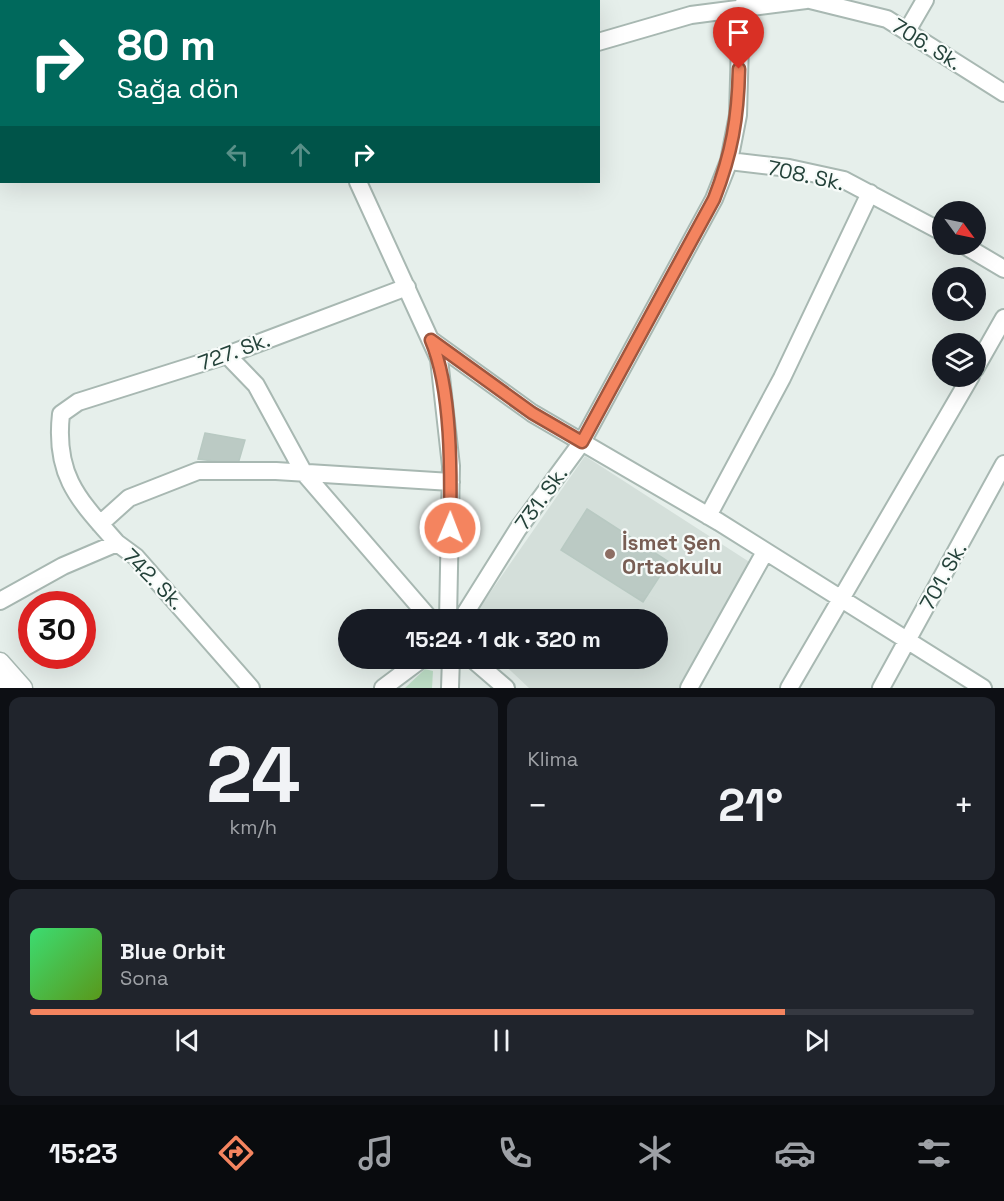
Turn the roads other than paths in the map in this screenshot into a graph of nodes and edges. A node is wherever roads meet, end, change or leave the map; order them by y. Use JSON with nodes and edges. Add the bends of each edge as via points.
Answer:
{"nodes":[{"id":1,"x":808,"y":0,"type":"edge"},
{"id":2,"x":925,"y":0,"type":"edge"},
{"id":3,"x":741,"y":7,"type":"junction"},
{"id":4,"x":907,"y":31,"type":"junction"},
{"id":5,"x":600,"y":41,"type":"edge"},
{"id":6,"x":1004,"y":93,"type":"edge"},
{"id":7,"x":729,"y":161,"type":"junction"},
{"id":8,"x":358,"y":183,"type":"edge"},
{"id":9,"x":870,"y":193,"type":"junction"},
{"id":10,"x":932,"y":227,"type":"edge"},
{"id":11,"x":980,"y":255,"type":"edge"},
{"id":12,"x":1004,"y":269,"type":"edge"},
{"id":13,"x":407,"y":287,"type":"junction"},
{"id":14,"x":1004,"y":318,"type":"edge"},
{"id":15,"x":431,"y":340,"type":"junction"},
{"id":16,"x":986,"y":350,"type":"edge"},
{"id":17,"x":227,"y":355,"type":"junction"},
{"id":18,"x":965,"y":387,"type":"edge"},
{"id":19,"x":582,"y":442,"type":"junction"},
{"id":20,"x":1004,"y":464,"type":"edge"},
{"id":21,"x":304,"y":473,"type":"junction"},
{"id":22,"x":451,"y":482,"type":"junction"},
{"id":23,"x":708,"y":516,"type":"junction"},
{"id":24,"x":100,"y":524,"type":"junction"},
{"id":25,"x":117,"y":543,"type":"junction"},
{"id":26,"x":765,"y":552,"type":"junction"},
{"id":27,"x":841,"y":599,"type":"junction"},
{"id":28,"x":0,"y":601,"type":"edge"},
{"id":29,"x":421,"y":609,"type":"edge"},
{"id":30,"x":448,"y":609,"type":"edge"},
{"id":31,"x":468,"y":609,"type":"edge"},
{"id":32,"x":908,"y":639,"type":"junction"},
{"id":33,"x":0,"y":662,"type":"edge"},
{"id":34,"x":408,"y":669,"type":"edge"},
{"id":35,"x":451,"y":669,"type":"edge"},
{"id":36,"x":484,"y":669,"type":"edge"},
{"id":37,"x":0,"y":681,"type":"edge"},
{"id":38,"x":6,"y":688,"type":"edge"},
{"id":39,"x":23,"y":688,"type":"edge"},
{"id":40,"x":251,"y":688,"type":"edge"},
{"id":41,"x":383,"y":688,"type":"edge"},
{"id":42,"x":450,"y":688,"type":"edge"},
{"id":43,"x":506,"y":688,"type":"edge"},
{"id":44,"x":689,"y":688,"type":"edge"},
{"id":45,"x":789,"y":688,"type":"edge"},
{"id":46,"x":881,"y":688,"type":"edge"},
{"id":47,"x":983,"y":688,"type":"edge"}],
"edges":[{"from":1,"to":3,"type":"street","name":"706. Sk."},
{"from":1,"to":4,"type":"street","name":"706. Sk.","via":[[887,19]]},
{"from":2,"to":4,"type":"street"},
{"from":3,"to":5,"type":"street","name":"706. Sk.","via":[[691,15]]},
{"from":3,"to":7,"type":"street","name":"731. Sk.","via":[[738,115]]},
{"from":4,"to":6,"type":"street","name":"706. Sk."},
{"from":7,"to":9,"type":"street","name":"708. Sk.","via":[[844,180]]},
{"from":7,"to":19,"type":"street","name":"731. Sk.","via":[[714,199]]},
{"from":8,"to":13,"type":"street"},
{"from":9,"to":10,"type":"street","name":"708. Sk."},
{"from":9,"to":23,"type":"street","via":[[782,378]]},
{"from":11,"to":12,"type":"street"},
{"from":13,"to":15,"type":"street"},
{"from":13,"to":17,"type":"street","name":"727. Sk."},
{"from":14,"to":16,"type":"street"},
{"from":15,"to":19,"type":"street","via":[[532,413]]},
{"from":15,"to":22,"type":"street","via":[[439,359]]},
{"from":17,"to":21,"type":"street","via":[[256,385]]},
{"from":17,"to":24,"type":"street","name":"727. Sk.","via":[[78,402],[61,414],[58,438],[63,467],[81,504]]},
{"from":18,"to":27,"type":"street"},
{"from":19,"to":23,"type":"street"},
{"from":19,"to":31,"type":"street","name":"731. Sk.","via":[[518,529]]},
{"from":20,"to":32,"type":"street","name":"701. Sk."},
{"from":21,"to":22,"type":"street"},
{"from":21,"to":24,"type":"street","via":[[198,471],[129,498]]},
{"from":21,"to":29,"type":"street"},
{"from":22,"to":30,"type":"street"},
{"from":23,"to":26,"type":"street"},
{"from":24,"to":25,"type":"street"},
{"from":25,"to":28,"type":"street","name":"742. Sk.","via":[[63,566]]},
{"from":25,"to":40,"type":"street","name":"742. Sk.","via":[[136,557]]},
{"from":26,"to":27,"type":"street"},
{"from":26,"to":44,"type":"street"},
{"from":27,"to":32,"type":"street"},
{"from":27,"to":45,"type":"street"},
{"from":32,"to":46,"type":"street","name":"701. Sk."},
{"from":32,"to":47,"type":"street"},
{"from":33,"to":39,"type":"street"},
{"from":34,"to":41,"type":"street"},
{"from":35,"to":42,"type":"street"},
{"from":36,"to":43,"type":"street"},
{"from":37,"to":38,"type":"street"}]}
